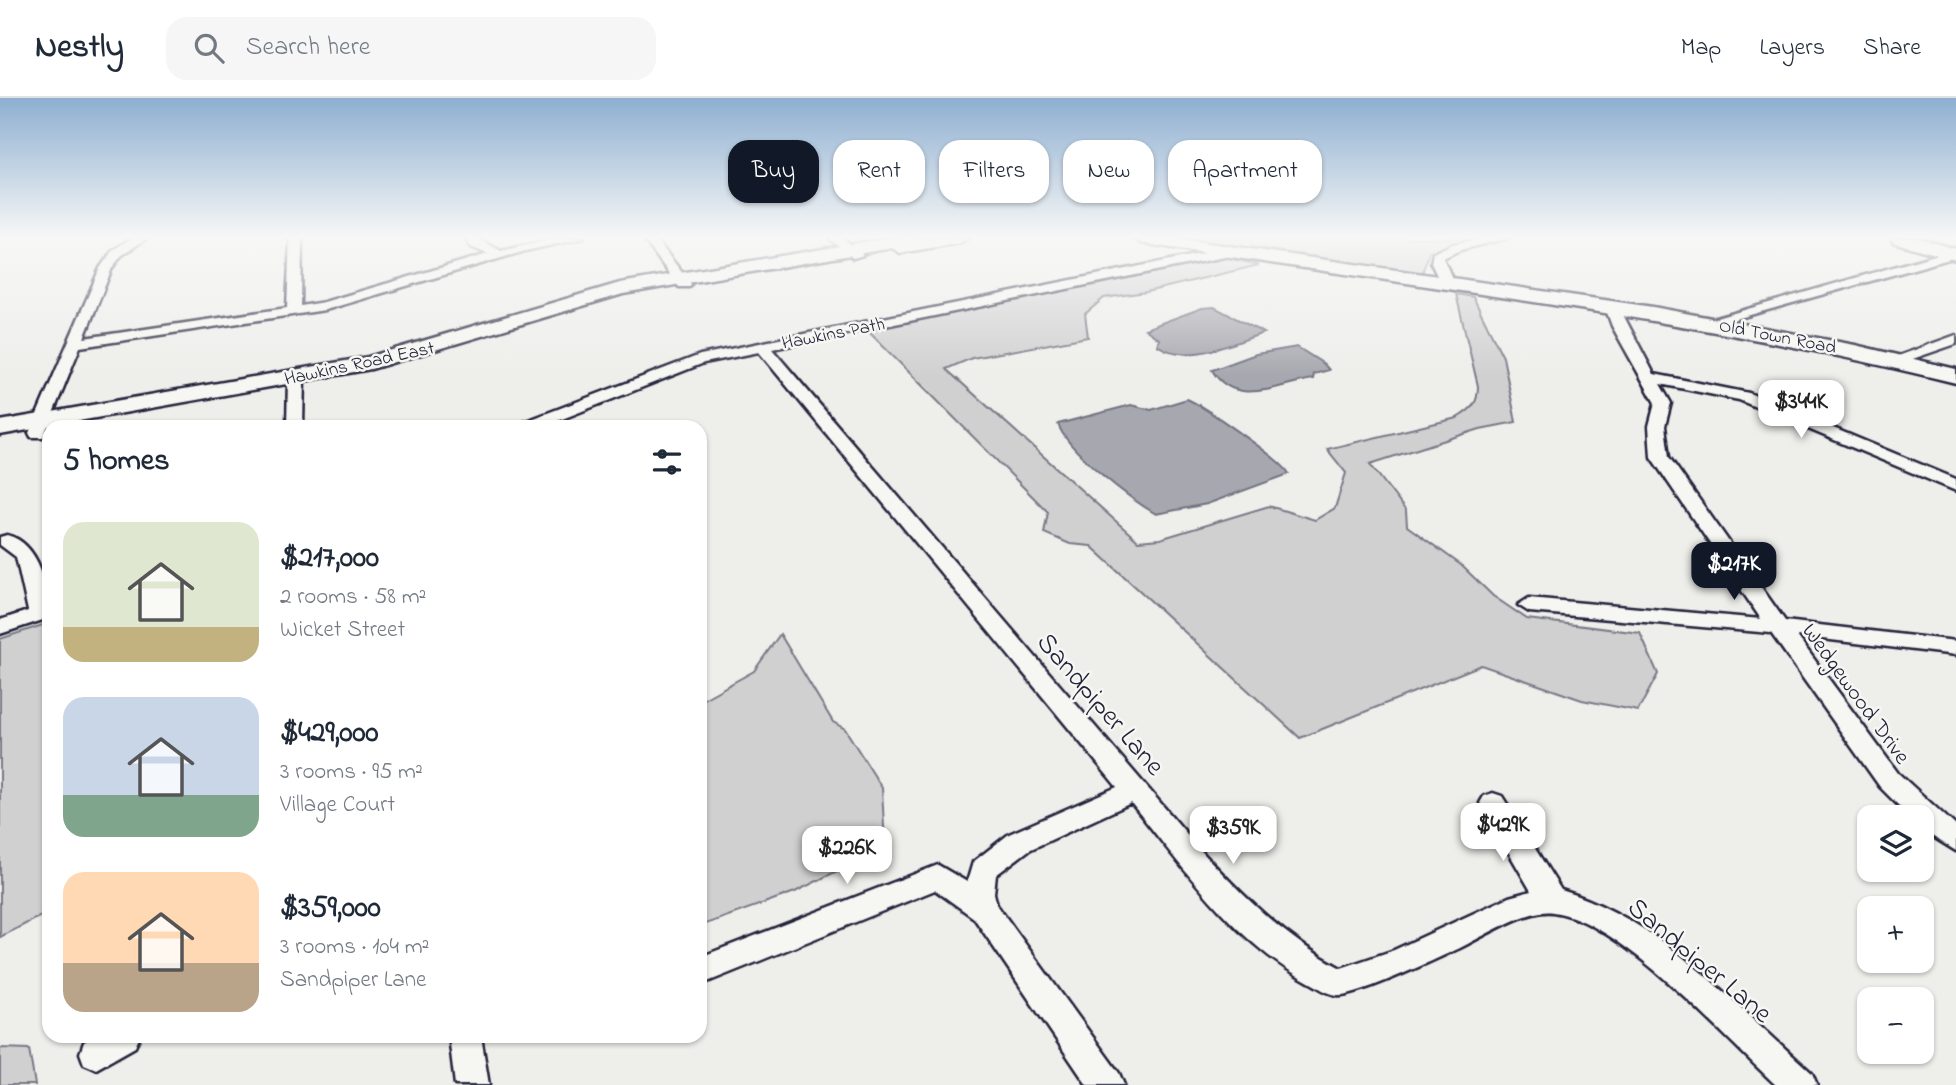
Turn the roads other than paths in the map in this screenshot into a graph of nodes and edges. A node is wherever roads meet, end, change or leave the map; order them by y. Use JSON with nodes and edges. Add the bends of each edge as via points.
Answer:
{"nodes":[{"id":1,"x":99,"y":284,"type":"edge"},
{"id":2,"x":295,"y":284,"type":"edge"},
{"id":3,"x":405,"y":284,"type":"edge"},
{"id":4,"x":664,"y":284,"type":"edge"},
{"id":5,"x":1070,"y":284,"type":"edge"},
{"id":6,"x":1454,"y":284,"type":"edge"},
{"id":7,"x":1846,"y":284,"type":"edge"},
{"id":8,"x":1612,"y":307,"type":"junction"},
{"id":9,"x":294,"y":311,"type":"junction"},
{"id":10,"x":1713,"y":321,"type":"junction"},
{"id":11,"x":1956,"y":340,"type":"edge"},
{"id":12,"x":73,"y":344,"type":"junction"},
{"id":13,"x":762,"y":346,"type":"junction"},
{"id":14,"x":1895,"y":360,"type":"junction"},
{"id":15,"x":1956,"y":376,"type":"edge"},
{"id":16,"x":1651,"y":378,"type":"junction"},
{"id":17,"x":297,"y":382,"type":"junction"},
{"id":18,"x":45,"y":420,"type":"edge"},
{"id":19,"x":86,"y":420,"type":"edge"},
{"id":20,"x":105,"y":420,"type":"edge"},
{"id":21,"x":295,"y":420,"type":"edge"},
{"id":22,"x":544,"y":420,"type":"edge"},
{"id":23,"x":0,"y":428,"type":"edge"},
{"id":24,"x":42,"y":428,"type":"edge"},
{"id":25,"x":0,"y":440,"type":"edge"},
{"id":26,"x":1956,"y":486,"type":"edge"},
{"id":27,"x":7,"y":541,"type":"dead end"},
{"id":28,"x":1529,"y":605,"type":"dead end"},
{"id":29,"x":42,"y":607,"type":"edge"},
{"id":30,"x":42,"y":614,"type":"edge"},
{"id":31,"x":1778,"y":626,"type":"junction"},
{"id":32,"x":0,"y":627,"type":"edge"},
{"id":33,"x":1956,"y":648,"type":"edge"},
{"id":34,"x":1136,"y":790,"type":"junction"},
{"id":35,"x":1493,"y":803,"type":"dead end"},
{"id":36,"x":1956,"y":840,"type":"edge"},
{"id":37,"x":1550,"y":900,"type":"junction"},
{"id":38,"x":984,"y":909,"type":"junction"},
{"id":39,"x":707,"y":968,"type":"edge"},
{"id":40,"x":112,"y":1043,"type":"edge"},
{"id":41,"x":466,"y":1043,"type":"edge"},
{"id":42,"x":96,"y":1053,"type":"dead end"},
{"id":43,"x":472,"y":1085,"type":"edge"},
{"id":44,"x":1108,"y":1085,"type":"edge"},
{"id":45,"x":1800,"y":1085,"type":"edge"}],
"edges":[{"from":1,"to":12,"type":"street"},
{"from":2,"to":9,"type":"street"},
{"from":3,"to":9,"type":"street"},
{"from":4,"to":17,"type":"street","name":"Hawkins Road East","via":[[581,299],[392,359]]},
{"from":5,"to":13,"type":"street","name":"Hawkins Path"},
{"from":6,"to":8,"type":"street","name":"Old Town Road"},
{"from":7,"to":10,"type":"street"},
{"from":8,"to":10,"type":"street","name":"Old Town Road"},
{"from":8,"to":16,"type":"street","name":"Wedgewood Drive"},
{"from":9,"to":12,"type":"street"},
{"from":10,"to":14,"type":"street","name":"Old Town Road"},
{"from":11,"to":14,"type":"street"},
{"from":12,"to":18,"type":"street"},
{"from":13,"to":22,"type":"street","name":"Hawkins Path","via":[[664,371]]},
{"from":13,"to":34,"type":"street","name":"Sandpiper Lane"},
{"from":14,"to":15,"type":"street","name":"Old Town Road"},
{"from":16,"to":26,"type":"street","via":[[1743,396]]},
{"from":16,"to":31,"type":"street","name":"Wedgewood Drive","via":[[1663,403],[1657,426],[1660,457]]},
{"from":17,"to":19,"type":"street","name":"Hawkins Road East"},
{"from":17,"to":20,"type":"street","name":"Hawkins Road East"},
{"from":17,"to":21,"type":"street"},
{"from":23,"to":24,"type":"street","name":"Hawkins Road East"},
{"from":24,"to":25,"type":"street","name":"Hawkins Road East"},
{"from":27,"to":29,"type":"street","via":[[25,554]]},
{"from":28,"to":31,"type":"street"},
{"from":30,"to":32,"type":"street"},
{"from":31,"to":33,"type":"street"},
{"from":31,"to":36,"type":"street","name":"Wedgewood Drive","via":[[1889,780]]},
{"from":34,"to":37,"type":"street","name":"Sandpiper Lane","via":[[1264,937],[1339,982],[1402,961],[1519,906]]},
{"from":34,"to":38,"type":"street","via":[[1019,842],[997,858],[983,870],[980,893]]},
{"from":35,"to":37,"type":"street"},
{"from":37,"to":45,"type":"street","name":"Sandpiper Lane","via":[[1590,911],[1624,930]]},
{"from":38,"to":39,"type":"street","via":[[938,877]]},
{"from":38,"to":44,"type":"street"},
{"from":40,"to":42,"type":"street"},
{"from":41,"to":43,"type":"street"}]}
